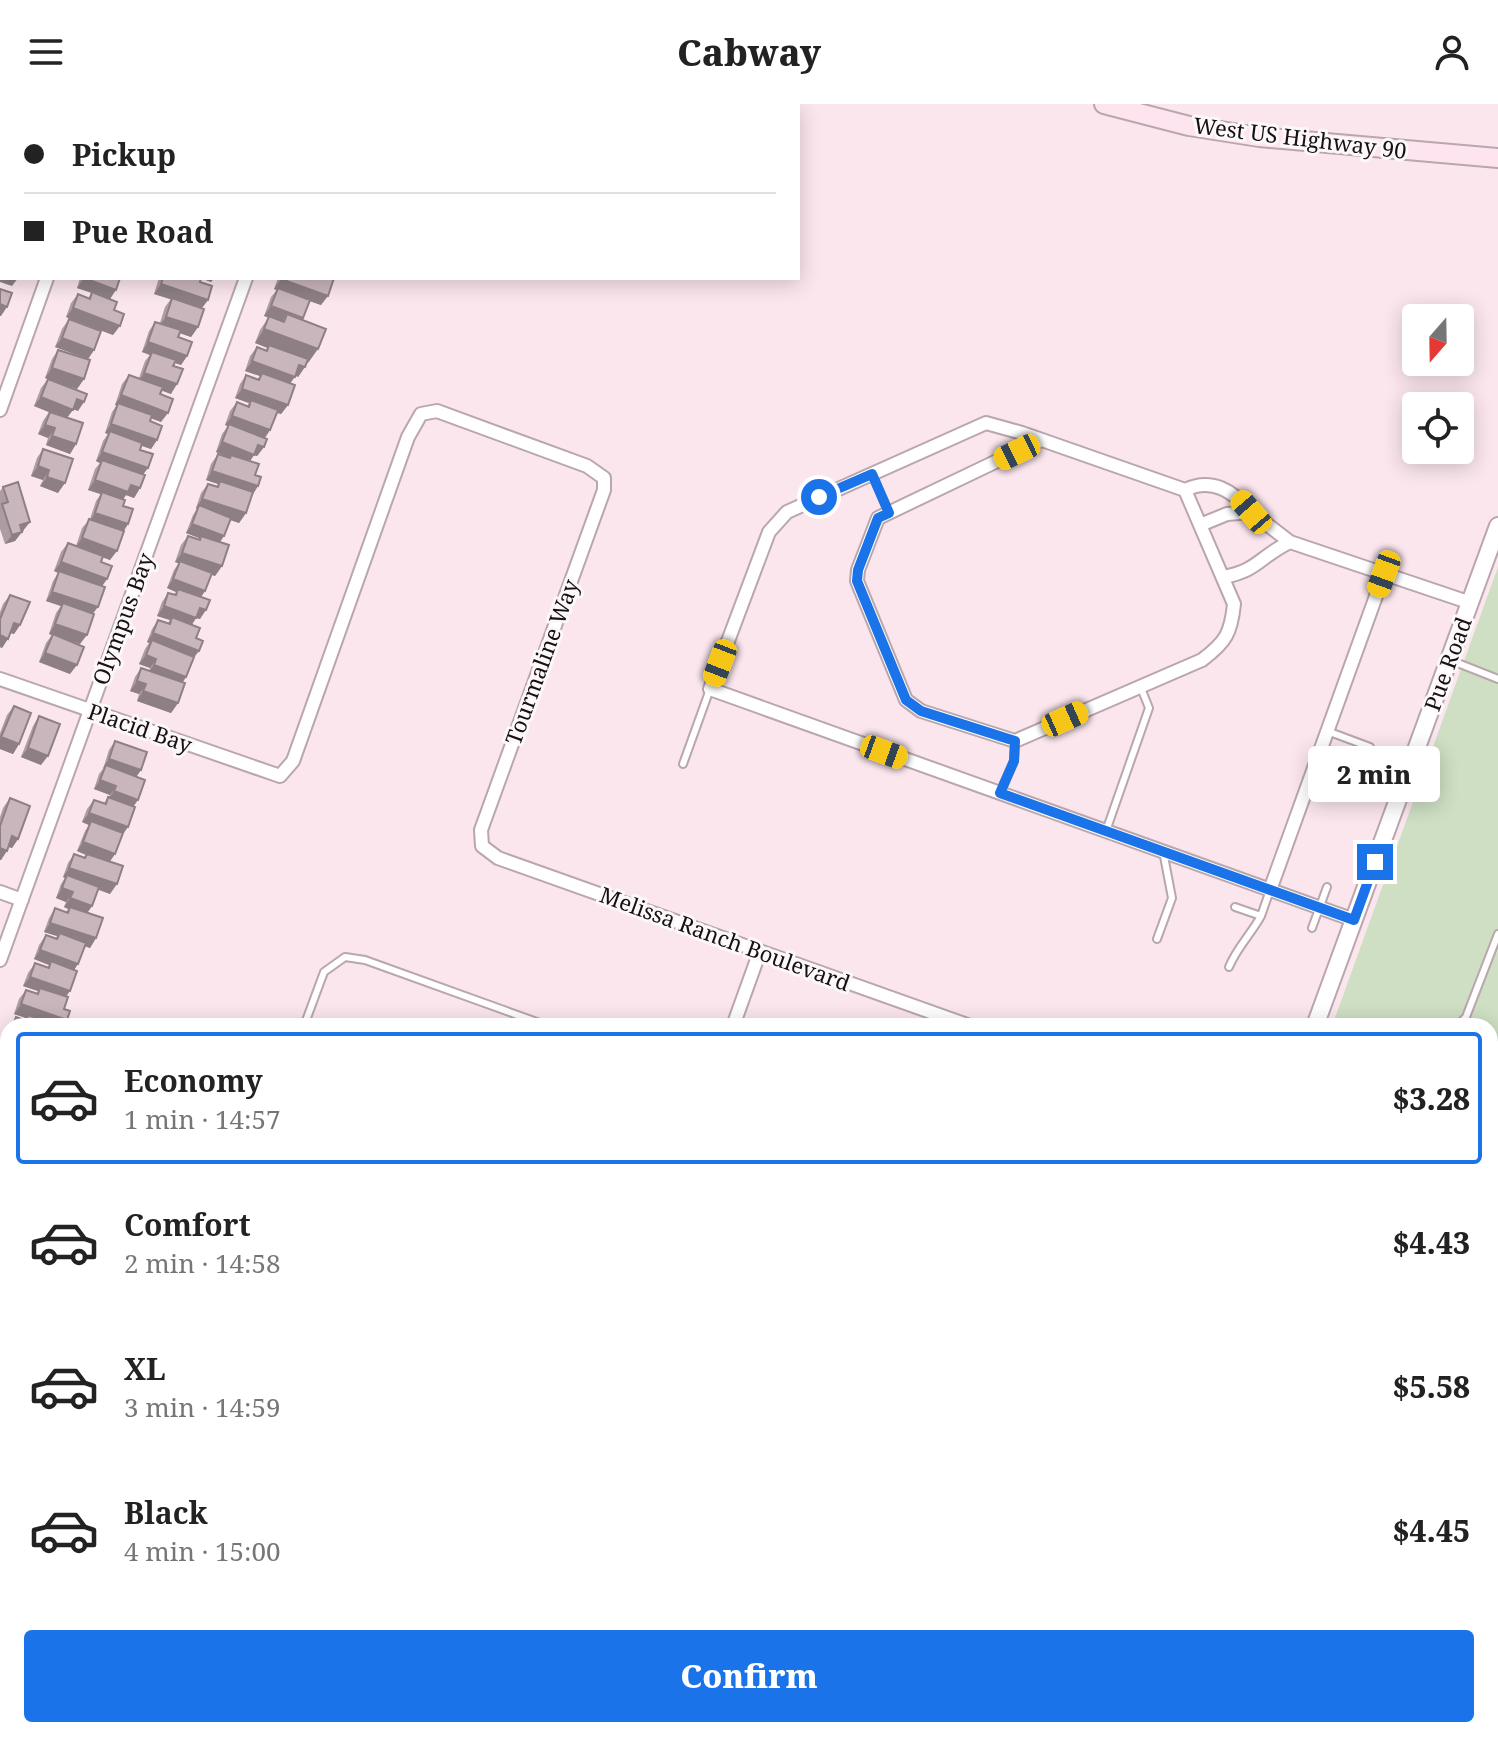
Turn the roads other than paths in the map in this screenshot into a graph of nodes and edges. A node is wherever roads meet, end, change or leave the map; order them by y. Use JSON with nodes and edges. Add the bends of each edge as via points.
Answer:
{"nodes":[{"id":1,"x":1104,"y":104,"type":"edge"},
{"id":2,"x":1498,"y":158,"type":"edge"},
{"id":3,"x":46,"y":280,"type":"edge"},
{"id":4,"x":245,"y":280,"type":"edge"},
{"id":5,"x":0,"y":410,"type":"edge"},
{"id":6,"x":1041,"y":440,"type":"junction"},
{"id":7,"x":872,"y":474,"type":"junction"},
{"id":8,"x":1185,"y":490,"type":"junction"},
{"id":9,"x":1251,"y":512,"type":"junction"},
{"id":10,"x":889,"y":513,"type":"junction"},
{"id":11,"x":1200,"y":525,"type":"junction"},
{"id":12,"x":1498,"y":526,"type":"edge"},
{"id":13,"x":1290,"y":542,"type":"junction"},
{"id":14,"x":1384,"y":574,"type":"junction"},
{"id":15,"x":1223,"y":577,"type":"junction"},
{"id":16,"x":1471,"y":603,"type":"junction"},
{"id":17,"x":1450,"y":660,"type":"junction"},
{"id":18,"x":0,"y":679,"type":"edge"},
{"id":19,"x":1498,"y":679,"type":"edge"},
{"id":20,"x":1140,"y":687,"type":"junction"},
{"id":21,"x":710,"y":689,"type":"junction"},
{"id":22,"x":90,"y":711,"type":"junction"},
{"id":23,"x":1327,"y":731,"type":"junction"},
{"id":24,"x":1015,"y":741,"type":"junction"},
{"id":25,"x":1370,"y":747,"type":"dead end"},
{"id":26,"x":683,"y":764,"type":"dead end"},
{"id":27,"x":280,"y":776,"type":"joint"},
{"id":28,"x":1000,"y":793,"type":"junction"},
{"id":29,"x":1106,"y":831,"type":"junction"},
{"id":30,"x":482,"y":846,"type":"joint"},
{"id":31,"x":1163,"y":851,"type":"junction"},
{"id":32,"x":1327,"y":887,"type":"dead end"},
{"id":33,"x":1270,"y":890,"type":"junction"},
{"id":34,"x":0,"y":892,"type":"edge"},
{"id":35,"x":22,"y":900,"type":"junction"},
{"id":36,"x":1235,"y":907,"type":"dead end"},
{"id":37,"x":1320,"y":908,"type":"junction"},
{"id":38,"x":1261,"y":916,"type":"junction"},
{"id":39,"x":1354,"y":920,"type":"junction"},
{"id":40,"x":1312,"y":928,"type":"dead end"},
{"id":41,"x":1498,"y":934,"type":"edge"},
{"id":42,"x":1157,"y":939,"type":"dead end"},
{"id":43,"x":760,"y":951,"type":"junction"},
{"id":44,"x":0,"y":960,"type":"edge"},
{"id":45,"x":1229,"y":967,"type":"dead end"},
{"id":46,"x":307,"y":1018,"type":"edge"},
{"id":47,"x":526,"y":1018,"type":"edge"},
{"id":48,"x":736,"y":1018,"type":"edge"},
{"id":49,"x":948,"y":1018,"type":"edge"},
{"id":50,"x":1318,"y":1018,"type":"edge"},
{"id":51,"x":1465,"y":1018,"type":"edge"}],
"edges":[{"from":1,"to":2,"type":"main road","name":"West US Highway 90","via":[[1259,137]]},
{"from":3,"to":5,"type":"street"},
{"from":4,"to":22,"type":"street","name":"Olympus Bay"},
{"from":6,"to":7,"type":"street","via":[[986,423]]},
{"from":6,"to":8,"type":"street"},
{"from":6,"to":10,"type":"street"},
{"from":7,"to":10,"type":"lane"},
{"from":7,"to":21,"type":"street","via":[[787,512],[769,532]]},
{"from":8,"to":9,"type":"street","via":[[1197,484],[1216,486],[1236,494]]},
{"from":8,"to":11,"type":"street"},
{"from":9,"to":11,"type":"street"},
{"from":9,"to":13,"type":"street"},
{"from":10,"to":24,"type":"street","via":[[878,518],[857,581],[906,700],[921,711]]},
{"from":11,"to":15,"type":"street"},
{"from":12,"to":16,"type":"street","name":"Pue Road"},
{"from":13,"to":14,"type":"street"},
{"from":13,"to":15,"type":"street","via":[[1249,570]]},
{"from":14,"to":16,"type":"street"},
{"from":14,"to":23,"type":"street"},
{"from":15,"to":20,"type":"street","via":[[1234,604],[1223,644],[1202,660]]},
{"from":16,"to":17,"type":"street","name":"Pue Road"},
{"from":17,"to":19,"type":"lane"},
{"from":17,"to":39,"type":"street","name":"Pue Road"},
{"from":18,"to":22,"type":"street","name":"Placid Bay"},
{"from":20,"to":24,"type":"street"},
{"from":20,"to":29,"type":"lane","via":[[1149,708]]},
{"from":21,"to":26,"type":"lane"},
{"from":21,"to":28,"type":"street"},
{"from":22,"to":27,"type":"street","name":"Placid Bay"},
{"from":22,"to":35,"type":"street","name":"Olympus Bay"},
{"from":23,"to":25,"type":"lane"},
{"from":23,"to":33,"type":"street"},
{"from":24,"to":28,"type":"lane","via":[[1014,761]]},
{"from":27,"to":30,"type":"street","name":"Tourmaline Way","via":[[293,761],[408,437],[421,414],[437,411],[587,466],[604,478],[481,830]]},
{"from":28,"to":29,"type":"street"},
{"from":29,"to":31,"type":"street"},
{"from":30,"to":43,"type":"street","name":"Melissa Ranch Boulevard","via":[[498,858]]},
{"from":31,"to":33,"type":"street"},
{"from":31,"to":42,"type":"lane","via":[[1172,898]]},
{"from":32,"to":37,"type":"lane"},
{"from":33,"to":37,"type":"street"},
{"from":33,"to":38,"type":"lane"},
{"from":34,"to":35,"type":"street"},
{"from":35,"to":44,"type":"street","name":"Olympus Bay"},
{"from":36,"to":38,"type":"lane"},
{"from":37,"to":39,"type":"street"},
{"from":37,"to":40,"type":"lane"},
{"from":38,"to":45,"type":"lane"},
{"from":39,"to":50,"type":"street","name":"Pue Road"},
{"from":41,"to":51,"type":"lane"},
{"from":43,"to":48,"type":"street"},
{"from":43,"to":49,"type":"street","name":"Melissa Ranch Boulevard"},
{"from":46,"to":47,"type":"lane","via":[[324,972],[345,957]]}]}
